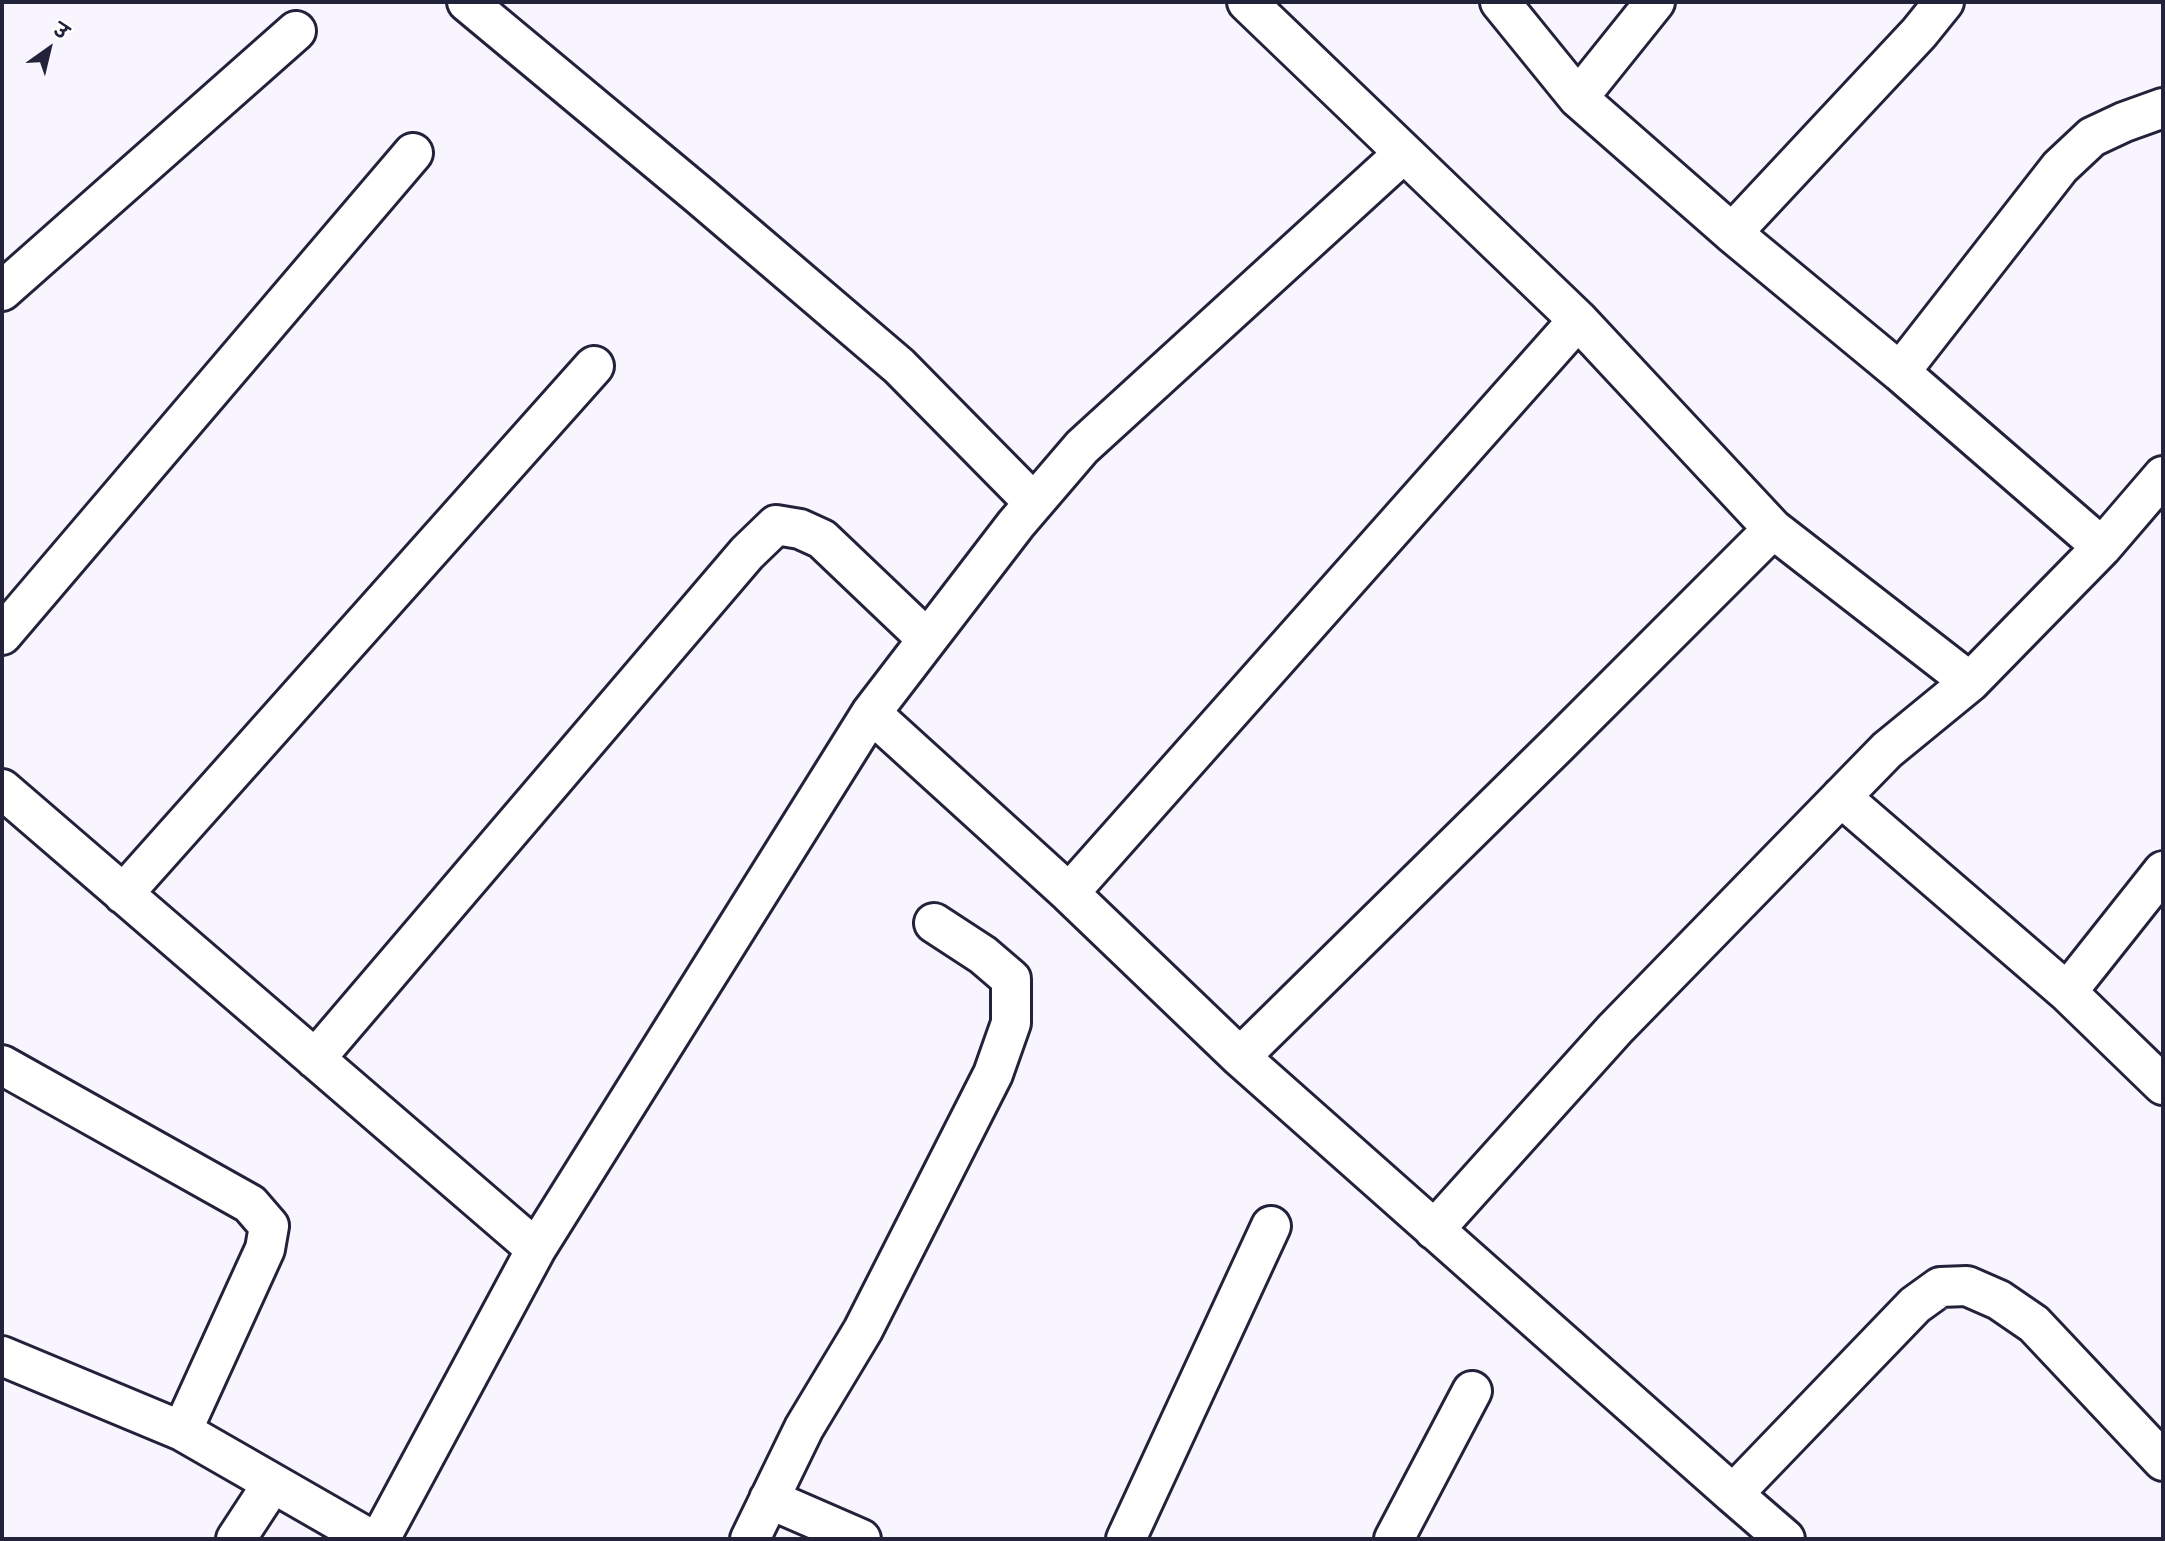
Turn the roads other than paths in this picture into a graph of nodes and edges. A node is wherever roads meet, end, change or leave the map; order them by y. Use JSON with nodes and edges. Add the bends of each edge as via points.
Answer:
{"nodes":[{"id":1,"x":467,"y":2,"type":"edge"},
{"id":2,"x":1247,"y":2,"type":"edge"},
{"id":3,"x":1500,"y":2,"type":"edge"},
{"id":4,"x":1655,"y":2,"type":"edge"},
{"id":5,"x":1944,"y":2,"type":"edge"},
{"id":6,"x":296,"y":31,"type":"dead end"},
{"id":7,"x":1578,"y":99,"type":"junction"},
{"id":8,"x":2163,"y":108,"type":"edge"},
{"id":9,"x":413,"y":153,"type":"dead end"},
{"id":10,"x":1404,"y":153,"type":"junction"},
{"id":11,"x":1732,"y":233,"type":"junction"},
{"id":12,"x":2,"y":291,"type":"edge"},
{"id":13,"x":1578,"y":320,"type":"junction"},
{"id":14,"x":594,"y":366,"type":"dead end"},
{"id":15,"x":1900,"y":372,"type":"junction"},
{"id":16,"x":2163,"y":476,"type":"edge"},
{"id":17,"x":1034,"y":503,"type":"junction"},
{"id":18,"x":1773,"y":529,"type":"junction"},
{"id":19,"x":2102,"y":547,"type":"junction"},
{"id":20,"x":2,"y":635,"type":"edge"},
{"id":21,"x":927,"y":639,"type":"junction"},
{"id":22,"x":1970,"y":682,"type":"junction"},
{"id":23,"x":871,"y":713,"type":"junction"},
{"id":24,"x":2,"y":789,"type":"edge"},
{"id":25,"x":1841,"y":797,"type":"junction"},
{"id":26,"x":2163,"y":871,"type":"edge"},
{"id":27,"x":1069,"y":893,"type":"junction"},
{"id":28,"x":123,"y":894,"type":"junction"},
{"id":29,"x":934,"y":923,"type":"dead end"},
{"id":30,"x":2067,"y":992,"type":"junction"},
{"id":31,"x":1240,"y":1057,"type":"junction"},
{"id":32,"x":314,"y":1059,"type":"junction"},
{"id":33,"x":2,"y":1065,"type":"edge"},
{"id":34,"x":2163,"y":1084,"type":"edge"},
{"id":35,"x":1271,"y":1226,"type":"dead end"},
{"id":36,"x":1434,"y":1230,"type":"junction"},
{"id":37,"x":536,"y":1249,"type":"junction"},
{"id":38,"x":2,"y":1356,"type":"edge"},
{"id":39,"x":1472,"y":1391,"type":"dead end"},
{"id":40,"x":182,"y":1431,"type":"junction"},
{"id":41,"x":2163,"y":1461,"type":"edge"},
{"id":42,"x":272,"y":1483,"type":"junction"},
{"id":43,"x":1733,"y":1494,"type":"junction"},
{"id":44,"x":769,"y":1499,"type":"junction"},
{"id":45,"x":236,"y":1539,"type":"edge"},
{"id":46,"x":370,"y":1539,"type":"edge"},
{"id":47,"x":380,"y":1539,"type":"edge"},
{"id":48,"x":750,"y":1539,"type":"edge"},
{"id":49,"x":861,"y":1539,"type":"edge"},
{"id":50,"x":1125,"y":1539,"type":"edge"},
{"id":51,"x":1394,"y":1539,"type":"edge"},
{"id":52,"x":1785,"y":1539,"type":"edge"}],
"edges":[{"from":1,"to":17,"type":"street","via":[[899,366]]},
{"from":2,"to":10,"type":"street"},
{"from":3,"to":7,"type":"street"},
{"from":4,"to":7,"type":"street"},
{"from":5,"to":11,"type":"street"},
{"from":6,"to":12,"type":"street"},
{"from":7,"to":11,"type":"street"},
{"from":8,"to":15,"type":"street","via":[[2092,137],[2060,167]]},
{"from":9,"to":20,"type":"street"},
{"from":10,"to":13,"type":"street"},
{"from":10,"to":17,"type":"street","via":[[1082,447]]},
{"from":11,"to":15,"type":"street"},
{"from":13,"to":18,"type":"street"},
{"from":13,"to":27,"type":"street"},
{"from":14,"to":28,"type":"street"},
{"from":15,"to":19,"type":"street"},
{"from":16,"to":19,"type":"street"},
{"from":17,"to":21,"type":"street"},
{"from":18,"to":22,"type":"street"},
{"from":18,"to":31,"type":"street"},
{"from":19,"to":22,"type":"street"},
{"from":21,"to":23,"type":"street"},
{"from":21,"to":32,"type":"street","via":[[822,540],[800,529],[776,525],[747,553]]},
{"from":22,"to":25,"type":"street","via":[[1887,750]]},
{"from":23,"to":27,"type":"street"},
{"from":23,"to":37,"type":"street"},
{"from":24,"to":28,"type":"street"},
{"from":25,"to":30,"type":"street"},
{"from":25,"to":36,"type":"street","via":[[1615,1028]]},
{"from":26,"to":30,"type":"street"},
{"from":27,"to":31,"type":"street"},
{"from":28,"to":32,"type":"street"},
{"from":29,"to":44,"type":"street","via":[[1011,979],[1011,1023],[993,1074],[876,1306],[804,1428]]},
{"from":30,"to":34,"type":"street"},
{"from":31,"to":36,"type":"street"},
{"from":32,"to":37,"type":"street"},
{"from":33,"to":40,"type":"street","via":[[250,1204],[269,1226],[265,1249]]},
{"from":35,"to":50,"type":"street"},
{"from":36,"to":43,"type":"street"},
{"from":37,"to":47,"type":"street"},
{"from":38,"to":40,"type":"street"},
{"from":39,"to":51,"type":"street"},
{"from":40,"to":42,"type":"street"},
{"from":41,"to":43,"type":"street","via":[[2034,1324],[1999,1300],[1966,1286],[1940,1287],[1915,1305]]},
{"from":42,"to":45,"type":"street"},
{"from":42,"to":46,"type":"street"},
{"from":43,"to":52,"type":"street"},
{"from":44,"to":48,"type":"street"},
{"from":44,"to":49,"type":"street"}]}
